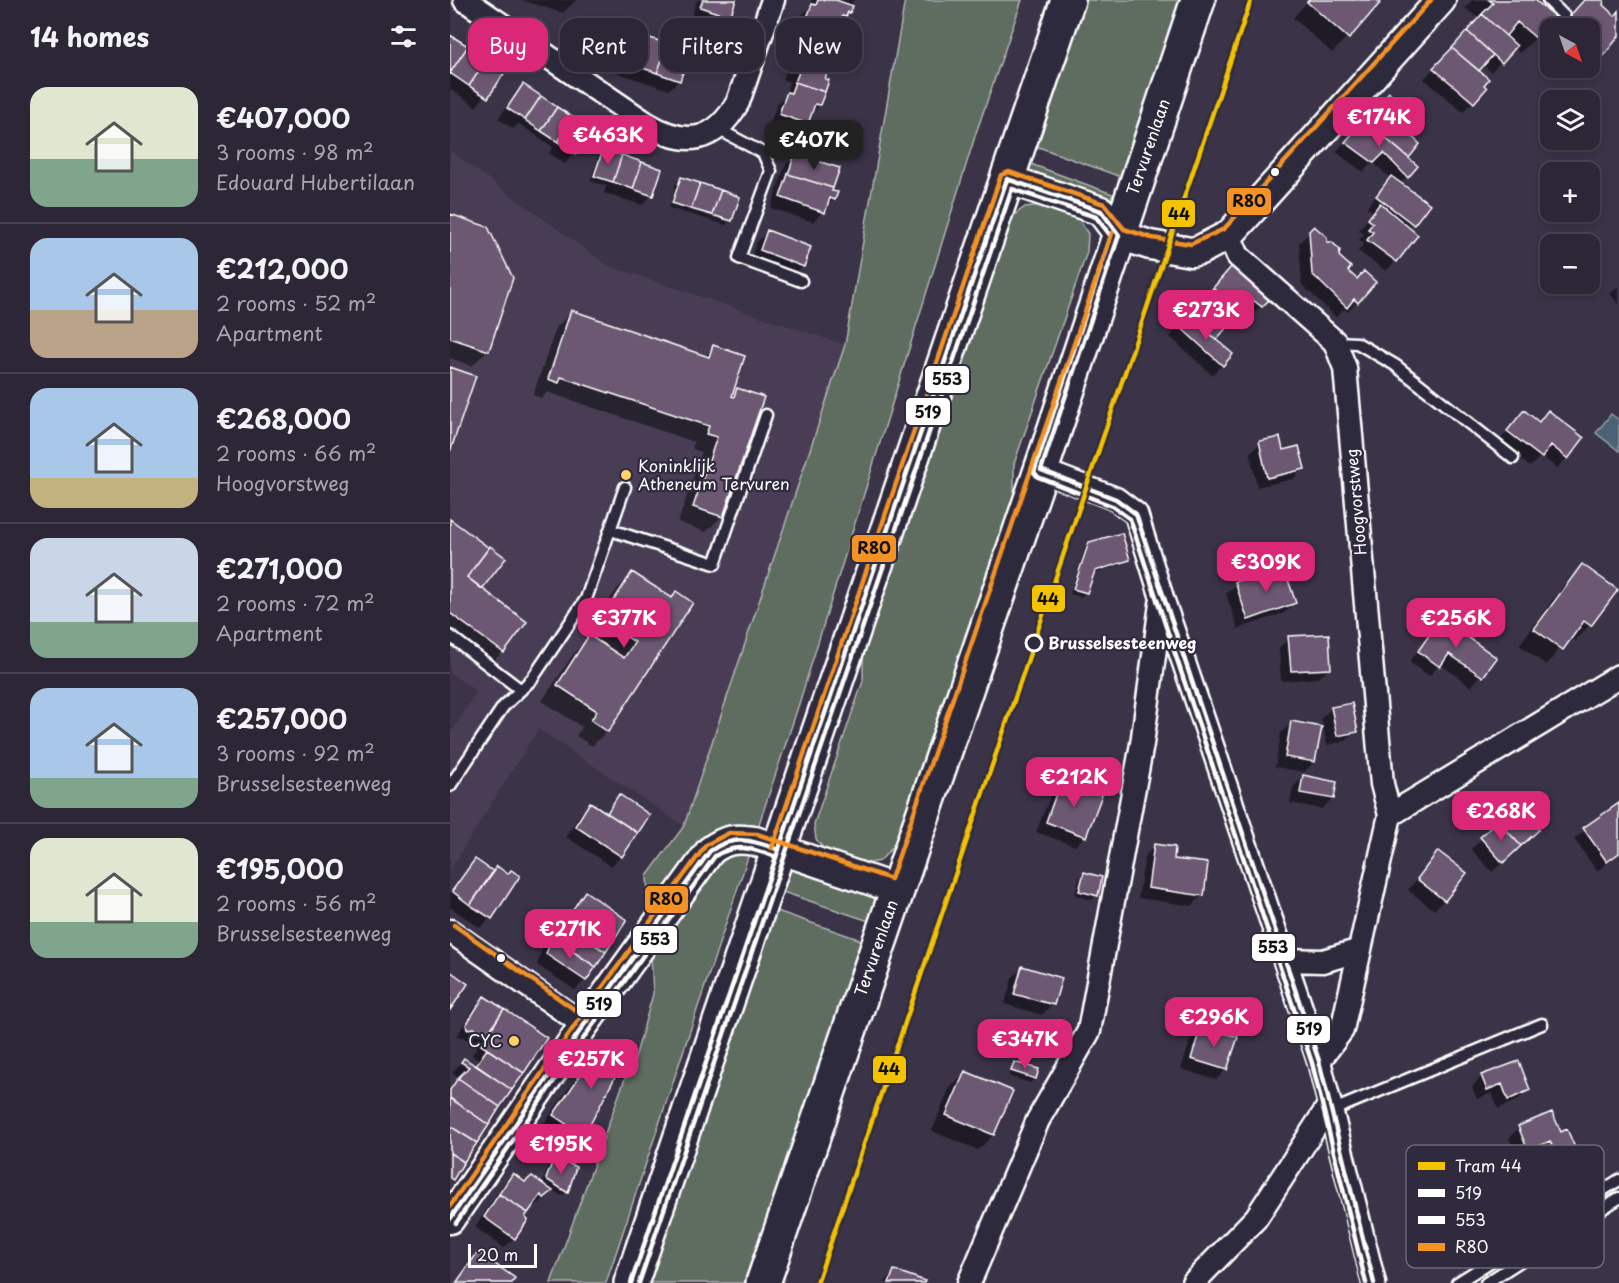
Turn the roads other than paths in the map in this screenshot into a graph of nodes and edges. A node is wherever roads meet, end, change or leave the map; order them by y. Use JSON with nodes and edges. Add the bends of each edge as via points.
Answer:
{"nodes":[{"id":1,"x":465,"y":0,"type":"edge"},
{"id":2,"x":773,"y":0,"type":"edge"},
{"id":3,"x":1068,"y":0,"type":"edge"},
{"id":4,"x":1198,"y":0,"type":"edge"},
{"id":5,"x":1441,"y":0,"type":"edge"},
{"id":6,"x":1548,"y":0,"type":"edge"},
{"id":7,"x":1564,"y":18,"type":"edge"},
{"id":8,"x":718,"y":129,"type":"junction"},
{"id":9,"x":1007,"y":179,"type":"junction"},
{"id":10,"x":1119,"y":235,"type":"junction"},
{"id":11,"x":1229,"y":235,"type":"junction"},
{"id":12,"x":801,"y":281,"type":"dead end"},
{"id":13,"x":1335,"y":342,"type":"junction"},
{"id":14,"x":766,"y":415,"type":"dead end"},
{"id":15,"x":1513,"y":458,"type":"dead end"},
{"id":16,"x":1041,"y":470,"type":"junction"},
{"id":17,"x":625,"y":488,"type":"dead end"},
{"id":18,"x":612,"y":530,"type":"junction"},
{"id":19,"x":1162,"y":598,"type":"junction"},
{"id":20,"x":450,"y":636,"type":"edge"},
{"id":21,"x":1619,"y":676,"type":"edge"},
{"id":22,"x":520,"y":690,"type":"junction"},
{"id":23,"x":450,"y":786,"type":"edge"},
{"id":24,"x":1390,"y":815,"type":"junction"},
{"id":25,"x":779,"y":850,"type":"junction"},
{"id":26,"x":896,"y":889,"type":"junction"},
{"id":27,"x":450,"y":931,"type":"edge"},
{"id":28,"x":1360,"y":950,"type":"junction"},
{"id":29,"x":1285,"y":960,"type":"junction"},
{"id":30,"x":1542,"y":1024,"type":"dead end"},
{"id":31,"x":584,"y":1025,"type":"junction"},
{"id":32,"x":1318,"y":1061,"type":"junction"},
{"id":33,"x":1331,"y":1108,"type":"junction"},
{"id":34,"x":1619,"y":1180,"type":"edge"},
{"id":35,"x":1604,"y":1190,"type":"edge"},
{"id":36,"x":1619,"y":1198,"type":"edge"},
{"id":37,"x":1604,"y":1208,"type":"edge"},
{"id":38,"x":450,"y":1219,"type":"edge"},
{"id":39,"x":1481,"y":1268,"type":"edge"},
{"id":40,"x":1509,"y":1268,"type":"edge"},
{"id":41,"x":631,"y":1283,"type":"edge"},
{"id":42,"x":763,"y":1283,"type":"edge"},
{"id":43,"x":969,"y":1283,"type":"edge"},
{"id":44,"x":1193,"y":1283,"type":"edge"},
{"id":45,"x":1374,"y":1283,"type":"edge"},
{"id":46,"x":1457,"y":1283,"type":"edge"},
{"id":47,"x":1486,"y":1283,"type":"edge"}],
"edges":[{"from":1,"to":8,"type":"street","via":[[664,134],[686,139],[703,137]]},
{"from":2,"to":8,"type":"street","via":[[738,102]]},
{"from":3,"to":9,"type":"main road"},
{"from":4,"to":10,"type":"main road","name":"Tervurenlaan"},
{"from":5,"to":11,"type":"street"},
{"from":6,"to":7,"type":"lane"},
{"from":8,"to":12,"type":"lane","via":[[763,153],[771,171],[740,258]]},
{"from":9,"to":10,"type":"street","via":[[1101,211]]},
{"from":9,"to":25,"type":"main road"},
{"from":10,"to":11,"type":"street","via":[[1191,252]]},
{"from":10,"to":16,"type":"main road","name":"Tervurenlaan"},
{"from":11,"to":13,"type":"street","name":"Hoogvorstweg","via":[[1238,256]]},
{"from":13,"to":15,"type":"lane","via":[[1357,343],[1395,365]]},
{"from":13,"to":24,"type":"street","name":"Hoogvorstweg","via":[[1345,368],[1382,784]]},
{"from":14,"to":18,"type":"lane","via":[[715,564]]},
{"from":16,"to":19,"type":"street","via":[[1116,499],[1136,514]]},
{"from":16,"to":26,"type":"main road","name":"Tervurenlaan"},
{"from":17,"to":18,"type":"lane"},
{"from":18,"to":22,"type":"lane","via":[[586,600],[532,679]]},
{"from":19,"to":29,"type":"street"},
{"from":19,"to":43,"type":"street","via":[[1142,744],[1089,1031],[1038,1120]]},
{"from":20,"to":22,"type":"lane"},
{"from":21,"to":24,"type":"street"},
{"from":22,"to":23,"type":"lane","via":[[503,706]]},
{"from":24,"to":28,"type":"street","name":"Hoogvorstweg"},
{"from":25,"to":26,"type":"street"},
{"from":25,"to":31,"type":"street","via":[[755,841],[733,839],[710,851]]},
{"from":25,"to":41,"type":"main road"},
{"from":26,"to":42,"type":"main road","name":"Tervurenlaan"},
{"from":27,"to":31,"type":"street"},
{"from":28,"to":29,"type":"street","via":[[1323,961]]},
{"from":28,"to":32,"type":"street","name":"Hoogvorstweg","via":[[1342,1030]]},
{"from":29,"to":32,"type":"street"},
{"from":30,"to":33,"type":"lane"},
{"from":31,"to":38,"type":"street"},
{"from":32,"to":33,"type":"street"},
{"from":33,"to":44,"type":"street","via":[[1256,1218]]},
{"from":33,"to":45,"type":"street"},
{"from":34,"to":35,"type":"lane"},
{"from":36,"to":37,"type":"lane"},
{"from":39,"to":46,"type":"lane"},
{"from":40,"to":47,"type":"lane"}]}
